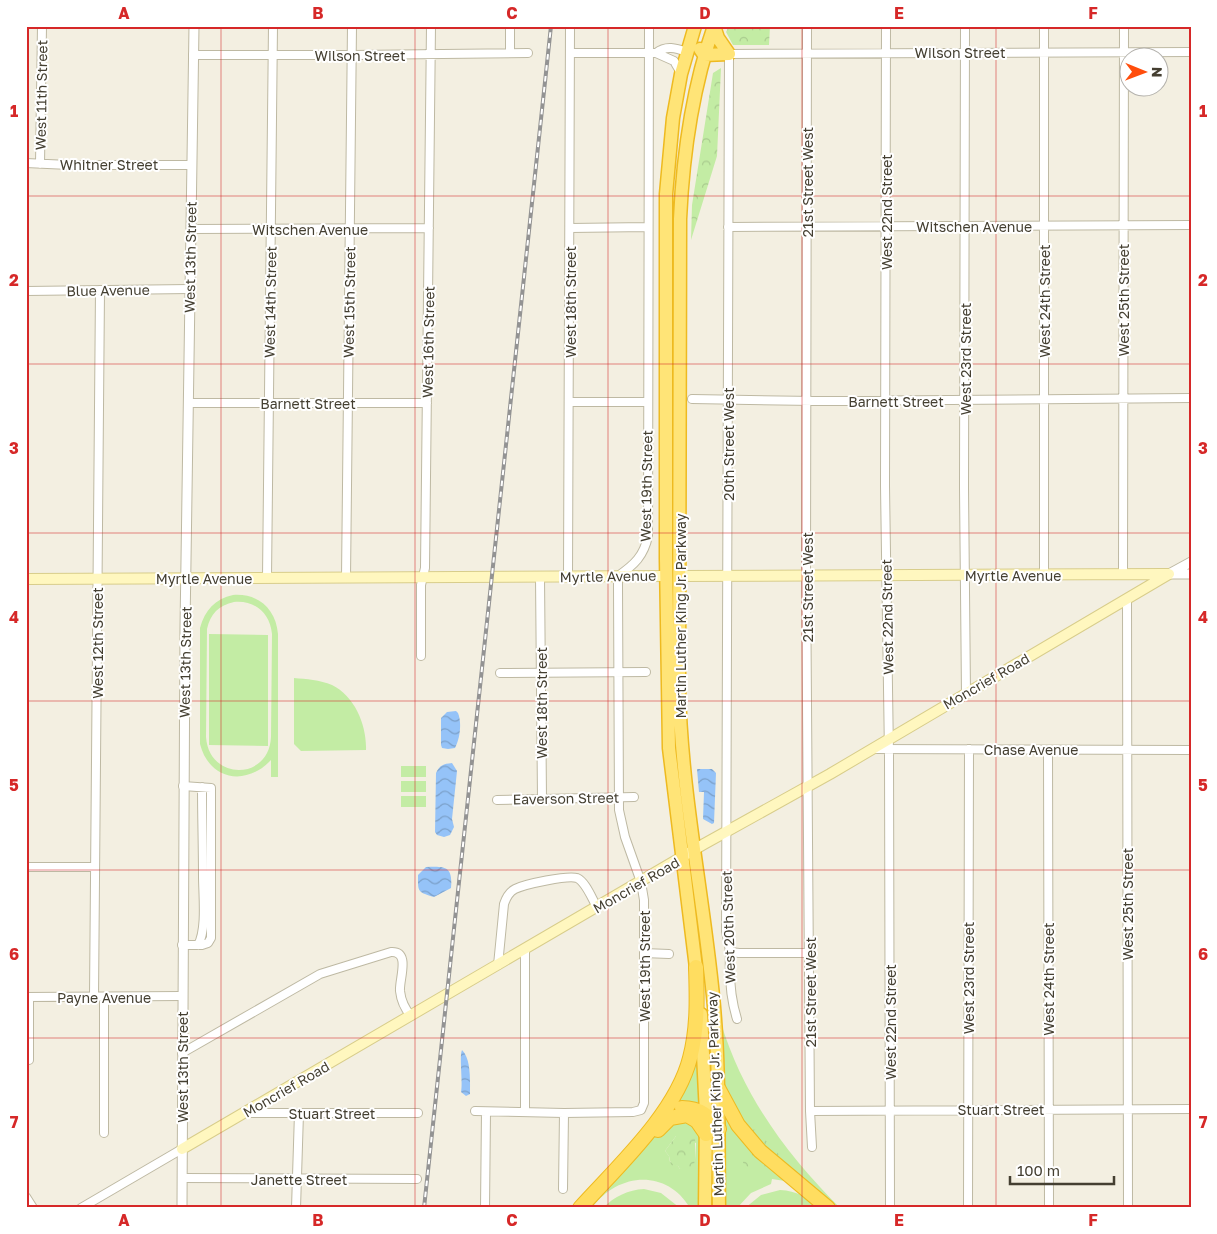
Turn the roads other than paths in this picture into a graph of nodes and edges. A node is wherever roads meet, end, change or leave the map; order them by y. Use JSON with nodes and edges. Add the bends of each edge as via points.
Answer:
{"nodes":[{"id":1,"x":42,"y":26,"type":"edge"},
{"id":2,"x":194,"y":26,"type":"edge"},
{"id":3,"x":273,"y":26,"type":"edge"},
{"id":4,"x":352,"y":26,"type":"edge"},
{"id":5,"x":431,"y":26,"type":"edge"},
{"id":6,"x":510,"y":26,"type":"edge"},
{"id":7,"x":570,"y":26,"type":"edge"},
{"id":8,"x":648,"y":26,"type":"edge"},
{"id":9,"x":695,"y":26,"type":"edge"},
{"id":10,"x":701,"y":26,"type":"edge"},
{"id":11,"x":714,"y":26,"type":"edge"},
{"id":12,"x":807,"y":26,"type":"edge"},
{"id":13,"x":886,"y":26,"type":"edge"},
{"id":14,"x":965,"y":26,"type":"edge"},
{"id":15,"x":1044,"y":26,"type":"edge"},
{"id":16,"x":1124,"y":26,"type":"edge"},
{"id":17,"x":1124,"y":48,"type":"edge"},
{"id":18,"x":1120,"y":51,"type":"edge"},
{"id":19,"x":687,"y":52,"type":"junction"},
{"id":20,"x":965,"y":52,"type":"junction"},
{"id":21,"x":1044,"y":52,"type":"junction"},
{"id":22,"x":1170,"y":52,"type":"edge"},
{"id":23,"x":1191,"y":52,"type":"edge"},
{"id":24,"x":510,"y":53,"type":"junction"},
{"id":25,"x":528,"y":53,"type":"dead end"},
{"id":26,"x":570,"y":53,"type":"junction"},
{"id":27,"x":652,"y":53,"type":"junction"},
{"id":28,"x":807,"y":53,"type":"junction"},
{"id":29,"x":886,"y":53,"type":"junction"},
{"id":30,"x":431,"y":54,"type":"junction"},
{"id":31,"x":729,"y":54,"type":"junction"},
{"id":32,"x":193,"y":55,"type":"junction"},
{"id":33,"x":273,"y":55,"type":"junction"},
{"id":34,"x":352,"y":55,"type":"junction"},
{"id":35,"x":704,"y":55,"type":"junction"},
{"id":36,"x":682,"y":74,"type":"junction"},
{"id":37,"x":1124,"y":98,"type":"edge"},
{"id":38,"x":685,"y":147,"type":"junction"},
{"id":39,"x":26,"y":163,"type":"edge"},
{"id":40,"x":40,"y":164,"type":"junction"},
{"id":41,"x":192,"y":164,"type":"junction"},
{"id":42,"x":1123,"y":225,"type":"junction"},
{"id":43,"x":1191,"y":225,"type":"edge"},
{"id":44,"x":807,"y":226,"type":"junction"},
{"id":45,"x":886,"y":226,"type":"junction"},
{"id":46,"x":965,"y":226,"type":"junction"},
{"id":47,"x":1044,"y":226,"type":"junction"},
{"id":48,"x":648,"y":227,"type":"junction"},
{"id":49,"x":728,"y":227,"type":"junction"},
{"id":50,"x":429,"y":228,"type":"junction"},
{"id":51,"x":570,"y":228,"type":"junction"},
{"id":52,"x":191,"y":229,"type":"junction"},
{"id":53,"x":271,"y":229,"type":"junction"},
{"id":54,"x":350,"y":229,"type":"junction"},
{"id":55,"x":190,"y":289,"type":"junction"},
{"id":56,"x":100,"y":290,"type":"junction"},
{"id":57,"x":26,"y":291,"type":"edge"},
{"id":58,"x":1191,"y":398,"type":"edge"},
{"id":59,"x":692,"y":399,"type":"dead end"},
{"id":60,"x":1124,"y":399,"type":"junction"},
{"id":61,"x":728,"y":400,"type":"junction"},
{"id":62,"x":886,"y":400,"type":"junction"},
{"id":63,"x":965,"y":400,"type":"junction"},
{"id":64,"x":1044,"y":400,"type":"junction"},
{"id":65,"x":807,"y":401,"type":"junction"},
{"id":66,"x":570,"y":402,"type":"junction"},
{"id":67,"x":648,"y":402,"type":"junction"},
{"id":68,"x":188,"y":403,"type":"junction"},
{"id":69,"x":347,"y":403,"type":"junction"},
{"id":70,"x":427,"y":403,"type":"junction"},
{"id":71,"x":269,"y":404,"type":"junction"},
{"id":72,"x":1191,"y":562,"type":"edge"},
{"id":73,"x":1123,"y":574,"type":"junction"},
{"id":74,"x":1169,"y":574,"type":"junction"},
{"id":75,"x":1191,"y":574,"type":"edge"},
{"id":76,"x":965,"y":575,"type":"junction"},
{"id":77,"x":1044,"y":575,"type":"junction"},
{"id":78,"x":618,"y":576,"type":"junction"},
{"id":79,"x":666,"y":576,"type":"junction"},
{"id":80,"x":679,"y":576,"type":"junction"},
{"id":81,"x":728,"y":576,"type":"junction"},
{"id":82,"x":806,"y":576,"type":"junction"},
{"id":83,"x":886,"y":576,"type":"junction"},
{"id":84,"x":540,"y":577,"type":"junction"},
{"id":85,"x":568,"y":577,"type":"junction"},
{"id":86,"x":186,"y":578,"type":"junction"},
{"id":87,"x":267,"y":578,"type":"junction"},
{"id":88,"x":346,"y":578,"type":"junction"},
{"id":89,"x":422,"y":578,"type":"junction"},
{"id":90,"x":26,"y":579,"type":"edge"},
{"id":91,"x":97,"y":579,"type":"junction"},
{"id":92,"x":1127,"y":600,"type":"junction"},
{"id":93,"x":421,"y":656,"type":"dead end"},
{"id":94,"x":646,"y":672,"type":"dead end"},
{"id":95,"x":500,"y":673,"type":"dead end"},
{"id":96,"x":540,"y":673,"type":"junction"},
{"id":97,"x":618,"y":673,"type":"junction"},
{"id":98,"x":966,"y":693,"type":"junction"},
{"id":99,"x":888,"y":743,"type":"junction"},
{"id":100,"x":968,"y":749,"type":"junction"},
{"id":101,"x":1048,"y":750,"type":"junction"},
{"id":102,"x":1126,"y":750,"type":"junction"},
{"id":103,"x":1191,"y":750,"type":"edge"},
{"id":104,"x":183,"y":786,"type":"junction"},
{"id":105,"x":808,"y":786,"type":"junction"},
{"id":106,"x":634,"y":797,"type":"dead end"},
{"id":107,"x":619,"y":798,"type":"junction"},
{"id":108,"x":542,"y":799,"type":"junction"},
{"id":109,"x":497,"y":800,"type":"dead end"},
{"id":110,"x":726,"y":833,"type":"junction"},
{"id":111,"x":693,"y":851,"type":"junction"},
{"id":112,"x":682,"y":858,"type":"junction"},
{"id":113,"x":26,"y":867,"type":"edge"},
{"id":114,"x":95,"y":867,"type":"junction"},
{"id":115,"x":641,"y":882,"type":"junction"},
{"id":116,"x":597,"y":907,"type":"junction"},
{"id":117,"x":182,"y":945,"type":"junction"},
{"id":118,"x":525,"y":949,"type":"junction"},
{"id":119,"x":731,"y":952,"type":"junction"},
{"id":120,"x":644,"y":953,"type":"junction"},
{"id":121,"x":810,"y":953,"type":"junction"},
{"id":122,"x":669,"y":954,"type":"dead end"},
{"id":123,"x":498,"y":965,"type":"junction"},
{"id":124,"x":696,"y":967,"type":"junction"},
{"id":125,"x":182,"y":996,"type":"junction"},
{"id":126,"x":28,"y":997,"type":"edge"},
{"id":127,"x":94,"y":997,"type":"junction"},
{"id":128,"x":104,"y":997,"type":"junction"},
{"id":129,"x":411,"y":1016,"type":"junction"},
{"id":130,"x":737,"y":1019,"type":"dead end"},
{"id":131,"x":182,"y":1053,"type":"junction"},
{"id":132,"x":29,"y":1060,"type":"dead end"},
{"id":133,"x":717,"y":1086,"type":"junction"},
{"id":134,"x":1049,"y":1109,"type":"junction"},
{"id":135,"x":1127,"y":1109,"type":"junction"},
{"id":136,"x":1191,"y":1109,"type":"edge"},
{"id":137,"x":890,"y":1110,"type":"junction"},
{"id":138,"x":969,"y":1110,"type":"junction"},
{"id":139,"x":475,"y":1111,"type":"dead end"},
{"id":140,"x":665,"y":1111,"type":"junction"},
{"id":141,"x":810,"y":1111,"type":"junction"},
{"id":142,"x":299,"y":1112,"type":"junction"},
{"id":143,"x":486,"y":1112,"type":"junction"},
{"id":144,"x":525,"y":1112,"type":"junction"},
{"id":145,"x":245,"y":1113,"type":"junction"},
{"id":146,"x":418,"y":1113,"type":"dead end"},
{"id":147,"x":564,"y":1113,"type":"junction"},
{"id":148,"x":706,"y":1114,"type":"junction"},
{"id":149,"x":712,"y":1131,"type":"junction"},
{"id":150,"x":104,"y":1133,"type":"dead end"},
{"id":151,"x":812,"y":1147,"type":"dead end"},
{"id":152,"x":182,"y":1149,"type":"junction"},
{"id":153,"x":182,"y":1178,"type":"junction"},
{"id":154,"x":297,"y":1179,"type":"junction"},
{"id":155,"x":417,"y":1179,"type":"dead end"},
{"id":156,"x":563,"y":1189,"type":"dead end"},
{"id":157,"x":26,"y":1197,"type":"edge"},
{"id":158,"x":85,"y":1207,"type":"edge"},
{"id":159,"x":33,"y":1208,"type":"edge"},
{"id":160,"x":182,"y":1208,"type":"edge"},
{"id":161,"x":296,"y":1208,"type":"edge"},
{"id":162,"x":486,"y":1208,"type":"edge"},
{"id":163,"x":580,"y":1208,"type":"edge"},
{"id":164,"x":590,"y":1208,"type":"edge"},
{"id":165,"x":705,"y":1208,"type":"edge"},
{"id":166,"x":719,"y":1208,"type":"edge"},
{"id":167,"x":828,"y":1208,"type":"edge"},
{"id":168,"x":890,"y":1208,"type":"edge"},
{"id":169,"x":968,"y":1208,"type":"edge"},
{"id":170,"x":1049,"y":1208,"type":"edge"},
{"id":171,"x":1128,"y":1208,"type":"edge"}],
"edges":[{"from":1,"to":40,"type":"street","name":"West 11th Street"},
{"from":2,"to":32,"type":"street","name":"West 13th Street"},
{"from":3,"to":33,"type":"street","name":"West 14th Street"},
{"from":4,"to":34,"type":"street","name":"West 15th Street"},
{"from":5,"to":30,"type":"street","name":"West 16th Street"},
{"from":6,"to":24,"type":"street"},
{"from":7,"to":26,"type":"street","name":"West 18th Street"},
{"from":8,"to":27,"type":"street","name":"West 19th Street"},
{"from":9,"to":19,"type":"highway","name":"Martin Luther King Jr. Parkway"},
{"from":10,"to":35,"type":"highway","via":[[698,42]]},
{"from":11,"to":31,"type":"highway"},
{"from":11,"to":35,"type":"highway","name":"Martin Luther King Jr. Parkway"},
{"from":12,"to":28,"type":"street","name":"21st Street West"},
{"from":13,"to":29,"type":"street","name":"West 22nd Street"},
{"from":14,"to":20,"type":"street","name":"West 23rd Street"},
{"from":15,"to":21,"type":"street","name":"West 24th Street"},
{"from":16,"to":17,"type":"street","name":"West 25th Street"},
{"from":18,"to":21,"type":"street","name":"Wilson Street"},
{"from":19,"to":27,"type":"street","via":[[667,48]]},
{"from":19,"to":36,"type":"highway","name":"Martin Luther King Jr. Parkway"},
{"from":19,"to":38,"type":"highway","via":[[692,66]]},
{"from":20,"to":21,"type":"street","name":"Wilson Street"},
{"from":20,"to":29,"type":"street","name":"Wilson Street"},
{"from":20,"to":46,"type":"street","name":"West 23rd Street"},
{"from":21,"to":47,"type":"street","name":"West 24th Street"},
{"from":22,"to":23,"type":"street","name":"Wilson Street"},
{"from":24,"to":25,"type":"street","name":"Wilson Street"},
{"from":24,"to":30,"type":"street","name":"Wilson Street"},
{"from":26,"to":27,"type":"street"},
{"from":26,"to":51,"type":"street","name":"West 18th Street"},
{"from":27,"to":36,"type":"street","via":[[674,61]]},
{"from":27,"to":48,"type":"street","name":"West 19th Street"},
{"from":28,"to":29,"type":"street","name":"Wilson Street"},
{"from":28,"to":31,"type":"street","name":"Wilson Street"},
{"from":28,"to":44,"type":"street","name":"21st Street West"},
{"from":29,"to":45,"type":"street","name":"West 22nd Street"},
{"from":30,"to":34,"type":"street","name":"Wilson Street"},
{"from":30,"to":50,"type":"street","name":"West 16th Street"},
{"from":31,"to":35,"type":"highway"},
{"from":31,"to":49,"type":"street","name":"20th Street West"},
{"from":32,"to":33,"type":"street","name":"Wilson Street"},
{"from":32,"to":41,"type":"street","name":"West 13th Street"},
{"from":33,"to":34,"type":"street","name":"Wilson Street"},
{"from":33,"to":53,"type":"street","name":"West 14th Street"},
{"from":34,"to":54,"type":"street","name":"West 15th Street"},
{"from":35,"to":38,"type":"highway","name":"Martin Luther King Jr. Parkway"},
{"from":36,"to":79,"type":"highway","name":"Martin Luther King Jr. Parkway","via":[[670,142],[666,194]]},
{"from":37,"to":42,"type":"street","name":"West 25th Street"},
{"from":38,"to":80,"type":"highway","name":"Martin Luther King Jr. Parkway","via":[[680,219]]},
{"from":39,"to":40,"type":"street","name":"Whitner Street"},
{"from":40,"to":41,"type":"street","name":"Whitner Street"},
{"from":41,"to":52,"type":"street","name":"West 13th Street"},
{"from":42,"to":43,"type":"street","name":"Witschen Avenue"},
{"from":42,"to":47,"type":"street","name":"Witschen Avenue"},
{"from":42,"to":60,"type":"street","name":"West 25th Street"},
{"from":44,"to":45,"type":"street","name":"Witschen Avenue"},
{"from":44,"to":49,"type":"street","name":"Witschen Avenue"},
{"from":44,"to":65,"type":"street","name":"21st Street West"},
{"from":45,"to":46,"type":"street","name":"Witschen Avenue"},
{"from":45,"to":62,"type":"street","name":"West 22nd Street"},
{"from":46,"to":47,"type":"street","name":"Witschen Avenue"},
{"from":46,"to":63,"type":"street","name":"West 23rd Street"},
{"from":47,"to":64,"type":"street","name":"West 24th Street"},
{"from":48,"to":51,"type":"street"},
{"from":48,"to":67,"type":"street","name":"West 19th Street"},
{"from":49,"to":61,"type":"street","name":"20th Street West"},
{"from":50,"to":54,"type":"street","name":"Witschen Avenue"},
{"from":50,"to":70,"type":"street","name":"West 16th Street"},
{"from":51,"to":66,"type":"street","name":"West 18th Street"},
{"from":52,"to":53,"type":"street","name":"Witschen Avenue"},
{"from":52,"to":55,"type":"street","name":"West 13th Street"},
{"from":53,"to":54,"type":"street","name":"Witschen Avenue"},
{"from":53,"to":71,"type":"street","name":"West 14th Street"},
{"from":54,"to":69,"type":"street","name":"West 15th Street"},
{"from":55,"to":56,"type":"street","name":"Blue Avenue"},
{"from":55,"to":68,"type":"street","name":"West 13th Street"},
{"from":56,"to":57,"type":"street","name":"Blue Avenue"},
{"from":56,"to":91,"type":"street","name":"West 12th Street"},
{"from":58,"to":60,"type":"street","name":"Barnett Street"},
{"from":59,"to":61,"type":"street","name":"Barnett Street"},
{"from":60,"to":64,"type":"street","name":"Barnett Street"},
{"from":60,"to":73,"type":"street","name":"West 25th Street"},
{"from":61,"to":65,"type":"street","name":"Barnett Street"},
{"from":61,"to":81,"type":"street","name":"20th Street West"},
{"from":62,"to":63,"type":"street","name":"Barnett Street"},
{"from":62,"to":65,"type":"street","name":"Barnett Street"},
{"from":62,"to":83,"type":"street","name":"West 22nd Street"},
{"from":63,"to":64,"type":"street","name":"Barnett Street"},
{"from":63,"to":76,"type":"street","name":"West 23rd Street"},
{"from":64,"to":77,"type":"street","name":"West 24th Street"},
{"from":65,"to":82,"type":"street","name":"21st Street West"},
{"from":66,"to":67,"type":"street"},
{"from":66,"to":85,"type":"street","name":"West 18th Street"},
{"from":67,"to":78,"type":"street","name":"West 19th Street","via":[[648,536],[638,560]]},
{"from":68,"to":71,"type":"street","name":"Barnett Street"},
{"from":68,"to":86,"type":"street","name":"West 13th Street"},
{"from":69,"to":70,"type":"street","name":"Barnett Street"},
{"from":69,"to":71,"type":"street","name":"Barnett Street"},
{"from":69,"to":88,"type":"street","name":"West 15th Street"},
{"from":70,"to":89,"type":"street","name":"West 16th Street","via":[[425,568]]},
{"from":71,"to":87,"type":"street","name":"West 14th Street"},
{"from":72,"to":74,"type":"street","name":"Moncrief Road"},
{"from":73,"to":74,"type":"main road","name":"Myrtle Avenue"},
{"from":73,"to":77,"type":"main road","name":"Myrtle Avenue"},
{"from":74,"to":75,"type":"street","name":"Myrtle Avenue"},
{"from":74,"to":92,"type":"main road","name":"Moncrief Road"},
{"from":76,"to":77,"type":"main road","name":"Myrtle Avenue"},
{"from":76,"to":83,"type":"main road","name":"Myrtle Avenue"},
{"from":76,"to":98,"type":"street","name":"West 23rd Street"},
{"from":78,"to":79,"type":"main road","name":"Myrtle Avenue"},
{"from":78,"to":85,"type":"main road","name":"Myrtle Avenue"},
{"from":78,"to":97,"type":"street","name":"West 19th Street"},
{"from":79,"to":80,"type":"street","name":"Myrtle Avenue"},
{"from":79,"to":112,"type":"highway","name":"Martin Luther King Jr. Parkway","via":[[668,740]]},
{"from":80,"to":81,"type":"main road","name":"Myrtle Avenue"},
{"from":80,"to":111,"type":"highway","name":"Martin Luther King Jr. Parkway","via":[[681,738]]},
{"from":81,"to":82,"type":"main road","name":"Myrtle Avenue"},
{"from":81,"to":110,"type":"street","name":"20th Street West"},
{"from":82,"to":83,"type":"main road","name":"Myrtle Avenue"},
{"from":82,"to":105,"type":"street","name":"21st Street West"},
{"from":83,"to":99,"type":"street","name":"West 22nd Street"},
{"from":84,"to":85,"type":"main road","name":"Myrtle Avenue"},
{"from":84,"to":89,"type":"main road","name":"Myrtle Avenue"},
{"from":84,"to":96,"type":"street","name":"West 18th Street"},
{"from":86,"to":87,"type":"main road","name":"Myrtle Avenue"},
{"from":86,"to":91,"type":"main road","name":"Myrtle Avenue"},
{"from":86,"to":104,"type":"street","name":"West 13th Street"},
{"from":87,"to":88,"type":"main road","name":"Myrtle Avenue"},
{"from":88,"to":89,"type":"main road","name":"Myrtle Avenue"},
{"from":89,"to":93,"type":"street","name":"West 16th Street"},
{"from":90,"to":91,"type":"main road","name":"Myrtle Avenue"},
{"from":91,"to":114,"type":"street","name":"West 12th Street"},
{"from":92,"to":98,"type":"main road","name":"Moncrief Road"},
{"from":92,"to":102,"type":"street","name":"West 25th Street"},
{"from":94,"to":97,"type":"street"},
{"from":95,"to":96,"type":"street"},
{"from":96,"to":97,"type":"street"},
{"from":96,"to":108,"type":"street","name":"West 18th Street"},
{"from":97,"to":107,"type":"street","name":"West 19th Street"},
{"from":98,"to":99,"type":"main road","name":"Moncrief Road"},
{"from":99,"to":100,"type":"street","name":"Chase Avenue"},
{"from":99,"to":105,"type":"main road","name":"Moncrief Road","via":[[871,749]]},
{"from":99,"to":137,"type":"street","name":"West 22nd Street"},
{"from":100,"to":101,"type":"street","name":"Chase Avenue"},
{"from":100,"to":138,"type":"street","name":"West 23rd Street"},
{"from":101,"to":102,"type":"street","name":"Chase Avenue"},
{"from":101,"to":134,"type":"street","name":"West 24th Street"},
{"from":102,"to":103,"type":"street","name":"Chase Avenue"},
{"from":102,"to":135,"type":"street","name":"West 25th Street"},
{"from":104,"to":117,"type":"street","name":"West 13th Street"},
{"from":104,"to":117,"type":"street","via":[[211,788],[212,927],[208,943]]},
{"from":105,"to":110,"type":"main road","name":"Moncrief Road"},
{"from":105,"to":121,"type":"street","name":"21st Street West"},
{"from":106,"to":107,"type":"street","name":"Eaverson Street"},
{"from":107,"to":108,"type":"street","name":"Eaverson Street"},
{"from":107,"to":115,"type":"street","name":"West 19th Street","via":[[624,837]]},
{"from":108,"to":109,"type":"street","name":"Eaverson Street"},
{"from":110,"to":111,"type":"main road","name":"Moncrief Road"},
{"from":110,"to":119,"type":"street","name":"West 20th Street","via":[[726,931]]},
{"from":111,"to":112,"type":"main road","name":"Moncrief Road"},
{"from":111,"to":133,"type":"highway","name":"Martin Luther King Jr. Parkway","via":[[713,995]]},
{"from":112,"to":115,"type":"main road","name":"Moncrief Road"},
{"from":112,"to":124,"type":"highway","name":"Martin Luther King Jr. Parkway"},
{"from":113,"to":114,"type":"street"},
{"from":114,"to":127,"type":"street","name":"West 12th Street"},
{"from":115,"to":116,"type":"main road","name":"Moncrief Road"},
{"from":115,"to":120,"type":"street","name":"West 19th Street"},
{"from":116,"to":118,"type":"main road","name":"Moncrief Road"},
{"from":116,"to":123,"type":"street","via":[[583,882],[576,878],[514,890],[504,904]]},
{"from":117,"to":125,"type":"street","name":"West 13th Street"},
{"from":118,"to":123,"type":"main road","name":"Moncrief Road"},
{"from":118,"to":144,"type":"street"},
{"from":119,"to":121,"type":"street"},
{"from":119,"to":130,"type":"street","name":"West 20th Street","via":[[729,979]]},
{"from":120,"to":122,"type":"street"},
{"from":120,"to":147,"type":"street","name":"West 19th Street","via":[[644,1098],[641,1110]]},
{"from":121,"to":141,"type":"street","name":"21st Street West"},
{"from":123,"to":129,"type":"main road","name":"Moncrief Road"},
{"from":124,"to":140,"type":"highway","via":[[697,1013],[691,1057]]},
{"from":124,"to":148,"type":"highway","name":"Martin Luther King Jr. Parkway"},
{"from":125,"to":128,"type":"street","name":"Payne Avenue"},
{"from":125,"to":131,"type":"street","name":"West 13th Street"},
{"from":126,"to":127,"type":"street","name":"Payne Avenue"},
{"from":126,"to":132,"type":"street"},
{"from":127,"to":128,"type":"street","name":"Payne Avenue"},
{"from":128,"to":150,"type":"street"},
{"from":129,"to":131,"type":"street","via":[[401,996],[403,960],[395,951],[320,974]]},
{"from":129,"to":145,"type":"main road","name":"Moncrief Road"},
{"from":131,"to":152,"type":"street","name":"West 13th Street"},
{"from":133,"to":149,"type":"highway","name":"Martin Luther King Jr. Parkway"},
{"from":133,"to":167,"type":"highway","via":[[738,1125],[760,1151]]},
{"from":134,"to":135,"type":"street","name":"Stuart Street"},
{"from":134,"to":138,"type":"street","name":"Stuart Street"},
{"from":134,"to":170,"type":"street","name":"West 24th Street"},
{"from":135,"to":136,"type":"street","name":"Stuart Street"},
{"from":135,"to":171,"type":"street","name":"West 25th Street"},
{"from":137,"to":138,"type":"street","name":"Stuart Street"},
{"from":137,"to":141,"type":"street","name":"Stuart Street"},
{"from":137,"to":168,"type":"street","name":"West 22nd Street"},
{"from":138,"to":169,"type":"street","name":"West 23rd Street"},
{"from":139,"to":143,"type":"street"},
{"from":140,"to":148,"type":"highway","via":[[685,1108]]},
{"from":140,"to":163,"type":"highway"},
{"from":141,"to":151,"type":"street","name":"21st Street West"},
{"from":142,"to":145,"type":"street","name":"Stuart Street"},
{"from":142,"to":146,"type":"street","name":"Stuart Street"},
{"from":142,"to":154,"type":"street"},
{"from":143,"to":144,"type":"street"},
{"from":143,"to":162,"type":"street"},
{"from":144,"to":147,"type":"street"},
{"from":145,"to":152,"type":"main road","name":"Moncrief Road"},
{"from":147,"to":156,"type":"street"},
{"from":148,"to":149,"type":"highway"},
{"from":149,"to":164,"type":"highway","via":[[686,1115],[670,1118]]},
{"from":149,"to":165,"type":"highway","name":"Martin Luther King Jr. Parkway"},
{"from":149,"to":166,"type":"highway","name":"Martin Luther King Jr. Parkway"},
{"from":152,"to":153,"type":"street","name":"West 13th Street"},
{"from":152,"to":158,"type":"street","name":"Moncrief Road"},
{"from":153,"to":154,"type":"street","name":"Janette Street"},
{"from":153,"to":160,"type":"street","name":"West 13th Street"},
{"from":154,"to":155,"type":"street","name":"Janette Street"},
{"from":154,"to":161,"type":"street"},
{"from":157,"to":159,"type":"street"}]}
